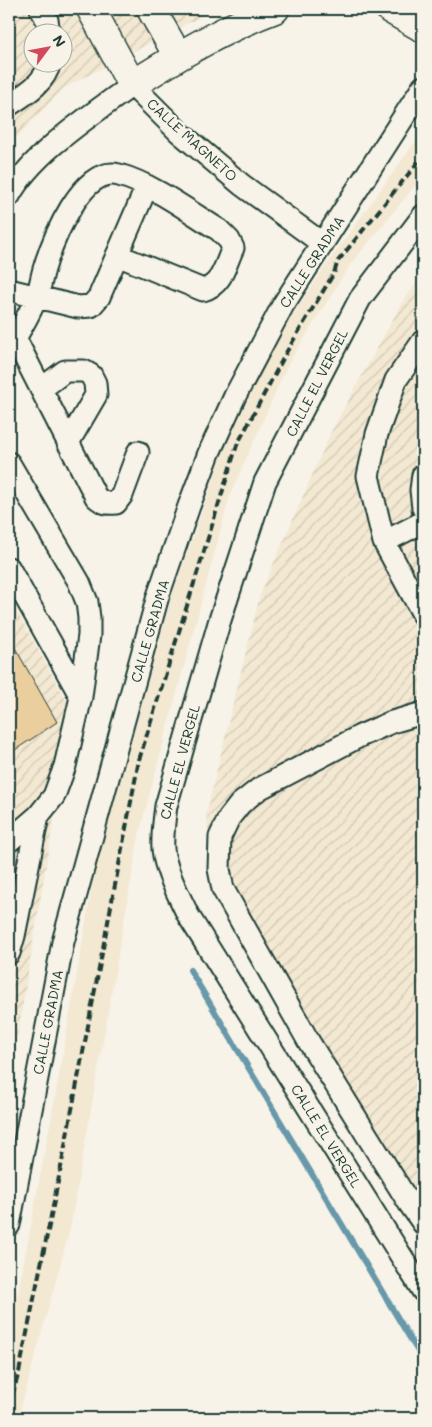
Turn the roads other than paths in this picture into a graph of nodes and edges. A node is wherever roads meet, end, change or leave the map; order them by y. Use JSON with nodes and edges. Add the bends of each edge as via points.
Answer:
{"nodes":[{"id":1,"x":41,"y":9,"type":"edge"},
{"id":2,"x":91,"y":9,"type":"edge"},
{"id":3,"x":150,"y":9,"type":"edge"},
{"id":4,"x":274,"y":9,"type":"edge"},
{"id":5,"x":390,"y":9,"type":"edge"},
{"id":6,"x":47,"y":22,"type":"edge"},
{"id":7,"x":423,"y":28,"type":"edge"},
{"id":8,"x":178,"y":56,"type":"junction"},
{"id":9,"x":47,"y":72,"type":"edge"},
{"id":10,"x":132,"y":85,"type":"junction"},
{"id":11,"x":423,"y":88,"type":"edge"},
{"id":12,"x":9,"y":105,"type":"edge"},
{"id":13,"x":148,"y":186,"type":"junction"},
{"id":14,"x":9,"y":196,"type":"edge"},
{"id":15,"x":423,"y":216,"type":"edge"},
{"id":16,"x":323,"y":244,"type":"junction"},
{"id":17,"x":117,"y":255,"type":"junction"},
{"id":18,"x":9,"y":290,"type":"edge"},
{"id":19,"x":36,"y":297,"type":"junction"},
{"id":20,"x":423,"y":341,"type":"edge"},
{"id":21,"x":12,"y":343,"type":"edge"},
{"id":22,"x":41,"y":389,"type":"junction"},
{"id":23,"x":68,"y":443,"type":"junction"},
{"id":24,"x":138,"y":452,"type":"dead end"},
{"id":25,"x":9,"y":463,"type":"edge"},
{"id":26,"x":423,"y":475,"type":"edge"},
{"id":27,"x":423,"y":508,"type":"edge"},
{"id":28,"x":423,"y":522,"type":"edge"},
{"id":29,"x":384,"y":542,"type":"junction"},
{"id":30,"x":9,"y":568,"type":"edge"},
{"id":31,"x":423,"y":614,"type":"edge"},
{"id":32,"x":81,"y":697,"type":"junction"},
{"id":33,"x":423,"y":713,"type":"edge"},
{"id":34,"x":38,"y":816,"type":"junction"},
{"id":35,"x":9,"y":840,"type":"edge"},
{"id":36,"x":9,"y":953,"type":"edge"},
{"id":37,"x":423,"y":1223,"type":"edge"},
{"id":38,"x":9,"y":1226,"type":"edge"},
{"id":39,"x":423,"y":1291,"type":"edge"}],
"edges":[{"from":1,"to":6,"type":"street"},
{"from":2,"to":10,"type":"main road","name":"CALLE MAGNETO"},
{"from":3,"to":8,"type":"main road"},
{"from":4,"to":8,"type":"main road"},
{"from":5,"to":7,"type":"main road"},
{"from":8,"to":10,"type":"main road"},
{"from":9,"to":12,"type":"street","via":[[31,91]]},
{"from":10,"to":14,"type":"street","via":[[52,144]]},
{"from":10,"to":16,"type":"street","name":"CALLE MAGNETO","via":[[179,132],[242,185]]},
{"from":11,"to":16,"type":"street","name":"CALLE GRADMA"},
{"from":13,"to":17,"type":"street"},
{"from":13,"to":17,"type":"street","via":[[219,230],[233,248],[219,279],[213,287],[203,290]]},
{"from":13,"to":19,"type":"street","via":[[118,174],[96,180],[82,192],[64,219]]},
{"from":15,"to":39,"type":"street","name":"CALLE EL VERGEL","via":[[360,299],[265,482],[219,623],[166,806],[163,851],[188,915]]},
{"from":16,"to":38,"type":"street","name":"CALLE GRADMA","via":[[283,305],[235,396],[209,453],[158,596],[63,942]]},
{"from":17,"to":19,"type":"street","via":[[99,297],[91,306],[78,307]]},
{"from":18,"to":19,"type":"street"},
{"from":19,"to":21,"type":"street"},
{"from":20,"to":29,"type":"street","via":[[396,380],[375,442],[368,476]]},
{"from":21,"to":22,"type":"street"},
{"from":22,"to":23,"type":"street"},
{"from":22,"to":23,"type":"street","via":[[65,370],[84,370],[91,375],[96,395]]},
{"from":23,"to":24,"type":"street","via":[[96,497],[109,504],[116,503],[122,495]]},
{"from":25,"to":32,"type":"street","via":[[79,582],[87,602],[88,635]]},
{"from":26,"to":27,"type":"street"},
{"from":28,"to":29,"type":"street"},
{"from":29,"to":31,"type":"street"},
{"from":30,"to":32,"type":"street"},
{"from":32,"to":34,"type":"street","via":[[65,766],[54,796]]},
{"from":33,"to":37,"type":"street","via":[[360,736],[259,789],[229,818],[220,837],[219,869],[224,889],[304,1034]]},
{"from":34,"to":35,"type":"street"},
{"from":34,"to":36,"type":"street"}]}
